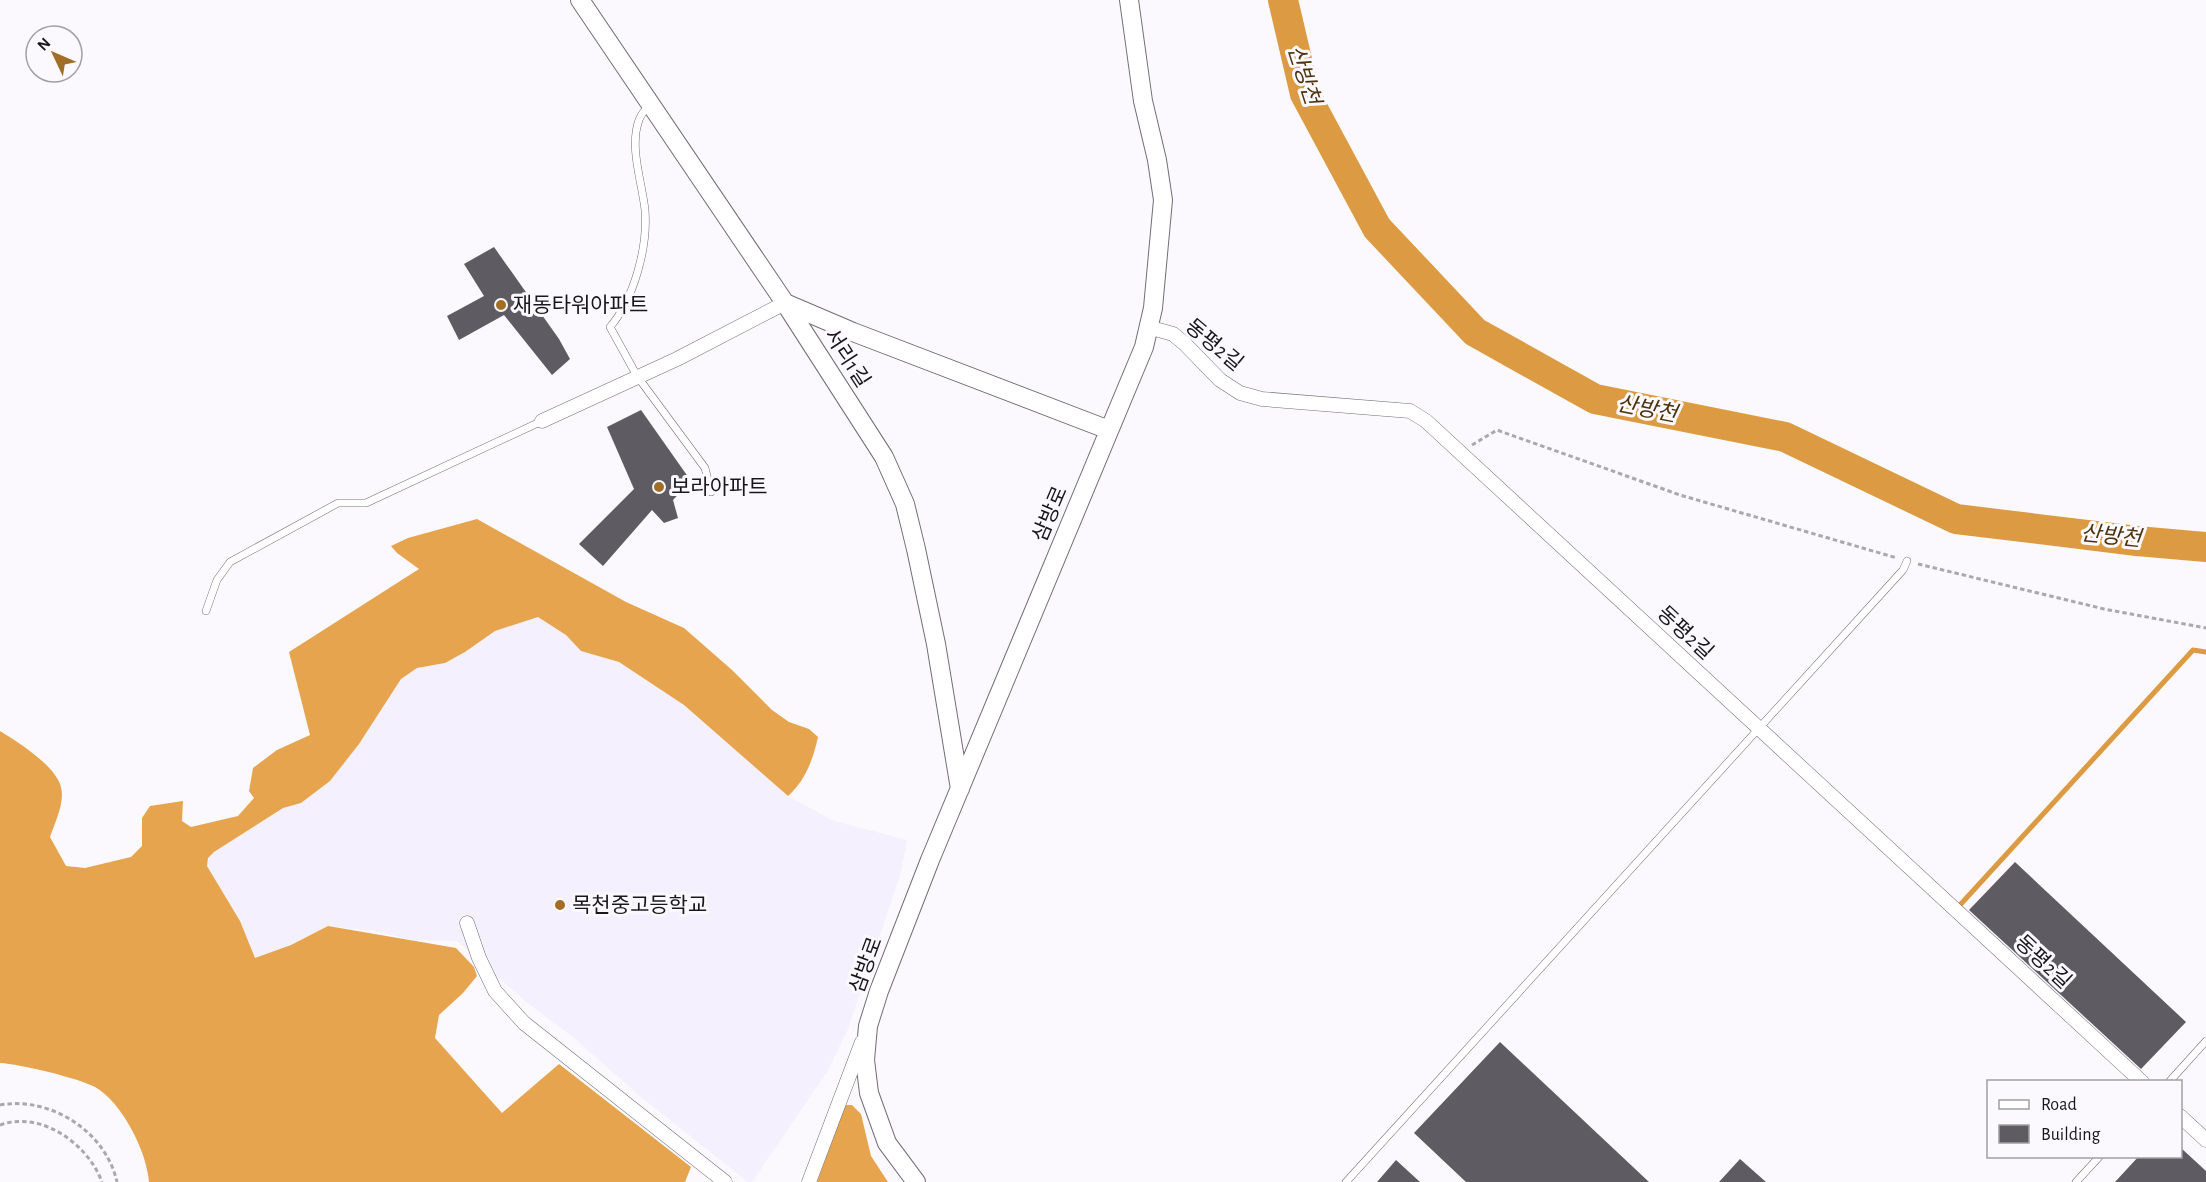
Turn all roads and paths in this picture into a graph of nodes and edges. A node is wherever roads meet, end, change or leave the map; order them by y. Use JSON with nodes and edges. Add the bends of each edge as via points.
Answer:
{"nodes":[{"id":1,"x":580,"y":0,"type":"edge"},
{"id":2,"x":1129,"y":0,"type":"edge"},
{"id":3,"x":651,"y":102,"type":"junction"},
{"id":4,"x":785,"y":303,"type":"junction"},
{"id":5,"x":1148,"y":327,"type":"junction"},
{"id":6,"x":637,"y":376,"type":"junction"},
{"id":7,"x":542,"y":421,"type":"joint"},
{"id":8,"x":1109,"y":429,"type":"junction"},
{"id":9,"x":1459,"y":453,"type":"junction"},
{"id":10,"x":711,"y":492,"type":"dead end"},
{"id":11,"x":1907,"y":561,"type":"junction"},
{"id":12,"x":206,"y":610,"type":"dead end"},
{"id":13,"x":2206,"y":628,"type":"edge"},
{"id":14,"x":1758,"y":729,"type":"junction"},
{"id":15,"x":960,"y":789,"type":"junction"},
{"id":16,"x":467,"y":923,"type":"dead end"},
{"id":17,"x":868,"y":1026,"type":"junction"},
{"id":18,"x":2206,"y":1041,"type":"edge"},
{"id":19,"x":2140,"y":1080,"type":"edge"},
{"id":20,"x":2171,"y":1080,"type":"edge"},
{"id":21,"x":0,"y":1105,"type":"edge"},
{"id":22,"x":2182,"y":1117,"type":"edge"},
{"id":23,"x":0,"y":1125,"type":"edge"},
{"id":24,"x":2206,"y":1140,"type":"edge"},
{"id":25,"x":2098,"y":1158,"type":"edge"},
{"id":26,"x":102,"y":1182,"type":"edge"},
{"id":27,"x":117,"y":1182,"type":"edge"},
{"id":28,"x":725,"y":1182,"type":"edge"},
{"id":29,"x":809,"y":1182,"type":"edge"},
{"id":30,"x":916,"y":1182,"type":"edge"},
{"id":31,"x":1346,"y":1182,"type":"edge"},
{"id":32,"x":2076,"y":1182,"type":"edge"}],
"edges":[{"from":1,"to":3,"type":"street","name":"서리1길"},
{"from":2,"to":5,"type":"street","name":"삼방로","via":[[1143,101],[1163,200]]},
{"from":3,"to":4,"type":"street","name":"서리1길"},
{"from":3,"to":6,"type":"lane","via":[[639,119],[635,144],[645,214],[641,261],[621,314],[610,327]]},
{"from":4,"to":6,"type":"street"},
{"from":4,"to":8,"type":"street"},
{"from":4,"to":15,"type":"street","name":"서리1길","via":[[884,457],[905,504],[936,644]]},
{"from":5,"to":8,"type":"street","name":"삼방로","via":[[1144,347]]},
{"from":5,"to":9,"type":"street","name":"동평2길","via":[[1173,334],[1220,380],[1240,393],[1262,399],[1410,411]]},
{"from":6,"to":7,"type":"street"},
{"from":6,"to":10,"type":"lane","via":[[705,468]]},
{"from":7,"to":12,"type":"lane","via":[[366,503],[338,503],[230,562],[217,580]]},
{"from":8,"to":15,"type":"street","name":"삼방로"},
{"from":9,"to":11,"type":"path","via":[[1497,430],[1680,495]]},
{"from":9,"to":14,"type":"street","name":"동평2길"},
{"from":11,"to":13,"type":"path","via":[[2104,609]]},
{"from":11,"to":14,"type":"lane"},
{"from":14,"to":19,"type":"street","name":"동평2길"},
{"from":14,"to":31,"type":"lane"},
{"from":15,"to":17,"type":"street","name":"삼방로"},
{"from":16,"to":28,"type":"street","via":[[495,990],[524,1023]]},
{"from":17,"to":29,"type":"street","name":"삼방로"},
{"from":17,"to":30,"type":"street","name":"삼방로","via":[[869,1093],[888,1143]]},
{"from":18,"to":20,"type":"lane"},
{"from":21,"to":27,"type":"path","via":[[34,1105],[61,1113],[101,1147]]},
{"from":22,"to":24,"type":"street"},
{"from":23,"to":26,"type":"path","via":[[30,1122],[54,1129],[90,1158]]},
{"from":25,"to":32,"type":"lane"}]}
